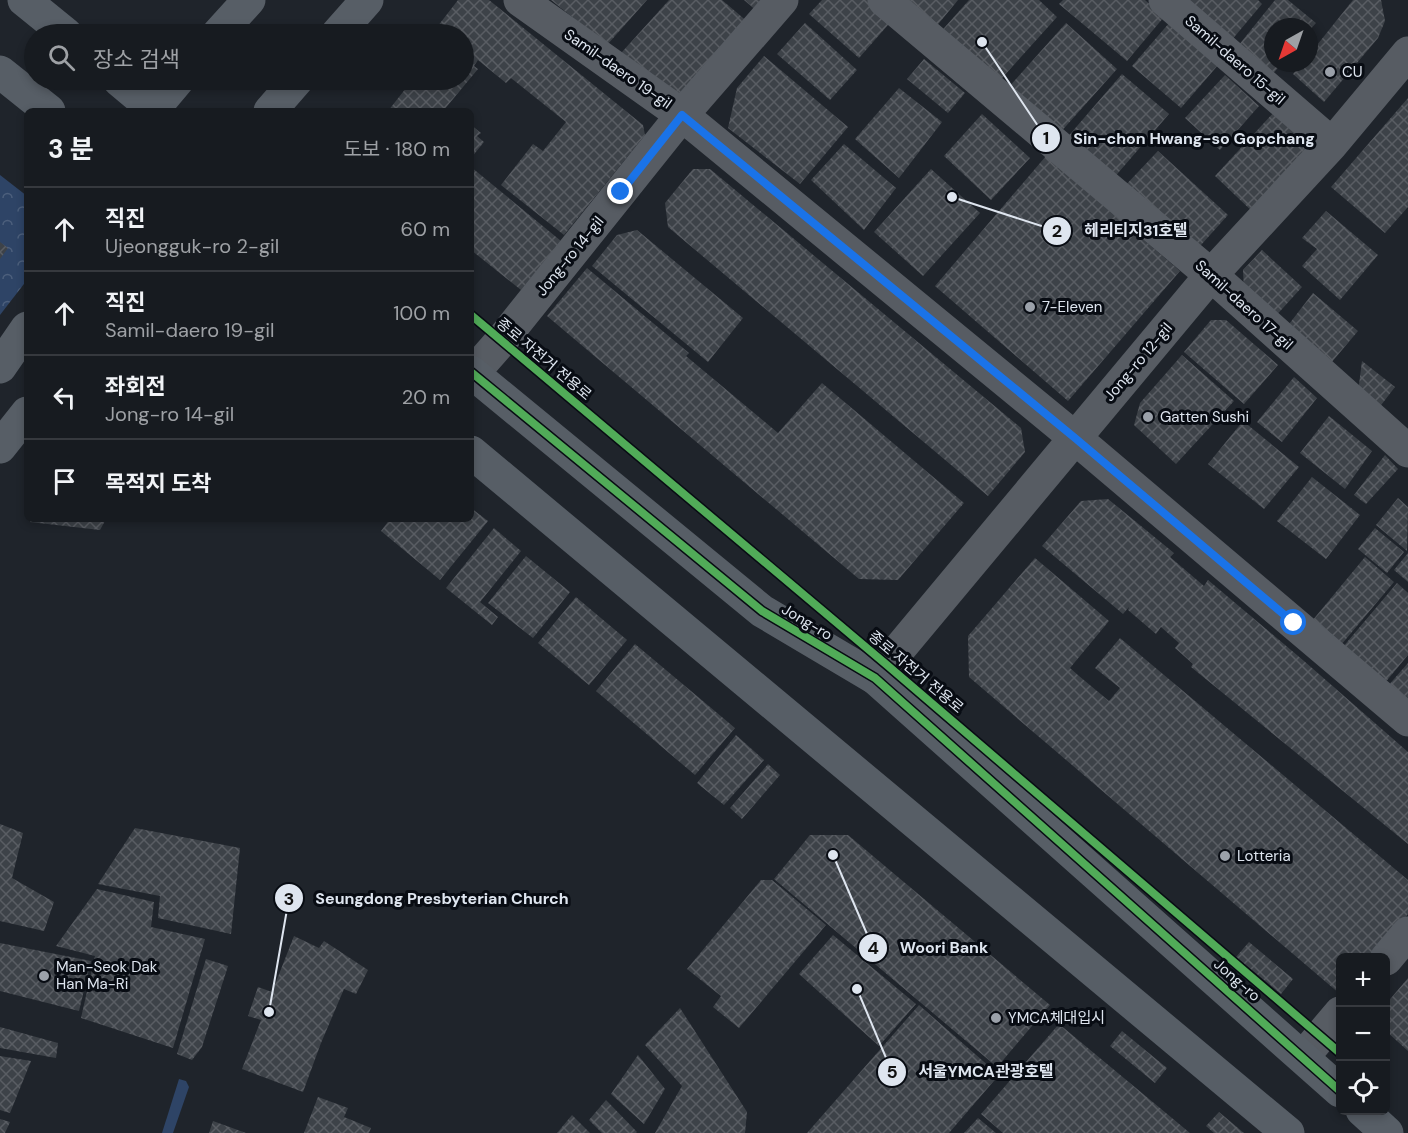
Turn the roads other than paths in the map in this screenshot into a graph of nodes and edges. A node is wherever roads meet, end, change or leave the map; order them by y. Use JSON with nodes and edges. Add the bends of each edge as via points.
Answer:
{"nodes":[{"id":1,"x":24,"y":0,"type":"edge"},
{"id":2,"x":249,"y":0,"type":"edge"},
{"id":3,"x":367,"y":0,"type":"edge"},
{"id":4,"x":520,"y":0,"type":"edge"},
{"id":5,"x":782,"y":0,"type":"edge"},
{"id":6,"x":884,"y":0,"type":"edge"},
{"id":7,"x":1166,"y":0,"type":"edge"},
{"id":8,"x":54,"y":24,"type":"edge"},
{"id":9,"x":227,"y":24,"type":"edge"},
{"id":10,"x":345,"y":24,"type":"edge"},
{"id":11,"x":1408,"y":53,"type":"edge"},
{"id":12,"x":0,"y":72,"type":"edge"},
{"id":13,"x":131,"y":90,"type":"edge"},
{"id":14,"x":170,"y":90,"type":"edge"},
{"id":15,"x":288,"y":90,"type":"edge"},
{"id":16,"x":45,"y":108,"type":"edge"},
{"id":17,"x":152,"y":108,"type":"edge"},
{"id":18,"x":156,"y":108,"type":"edge"},
{"id":19,"x":273,"y":108,"type":"edge"},
{"id":20,"x":682,"y":115,"type":"junction"},
{"id":21,"x":1332,"y":144,"type":"junction"},
{"id":22,"x":1211,"y":275,"type":"junction"},
{"id":23,"x":24,"y":332,"type":"edge"},
{"id":24,"x":0,"y":367,"type":"edge"},
{"id":25,"x":474,"y":371,"type":"edge"},
{"id":26,"x":474,"y":375,"type":"edge"},
{"id":27,"x":24,"y":417,"type":"edge"},
{"id":28,"x":1075,"y":438,"type":"junction"},
{"id":29,"x":0,"y":447,"type":"edge"},
{"id":30,"x":1408,"y":452,"type":"edge"},
{"id":31,"x":474,"y":455,"type":"edge"},
{"id":32,"x":875,"y":678,"type":"junction"},
{"id":33,"x":1408,"y":720,"type":"edge"},
{"id":34,"x":1408,"y":933,"type":"edge"},
{"id":35,"x":1390,"y":954,"type":"edge"},
{"id":36,"x":1336,"y":1019,"type":"edge"},
{"id":37,"x":1303,"y":1056,"type":"junction"},
{"id":38,"x":1336,"y":1086,"type":"edge"},
{"id":39,"x":1367,"y":1115,"type":"edge"},
{"id":40,"x":1288,"y":1133,"type":"edge"},
{"id":41,"x":1387,"y":1133,"type":"edge"}],
"edges":[{"from":1,"to":8,"type":"main road"},
{"from":2,"to":9,"type":"main road"},
{"from":3,"to":10,"type":"main road"},
{"from":4,"to":20,"type":"street","name":"Samil-daero 19-gil"},
{"from":5,"to":20,"type":"street","name":"Jong-ro 14-gil"},
{"from":6,"to":22,"type":"street","name":"Samil-daero 17-gil"},
{"from":7,"to":21,"type":"street","name":"Samil-daero 15-gil"},
{"from":11,"to":21,"type":"street","name":"Jong-ro 12-gil"},
{"from":12,"to":16,"type":"main road"},
{"from":13,"to":17,"type":"main road"},
{"from":14,"to":18,"type":"main road"},
{"from":15,"to":19,"type":"main road"},
{"from":20,"to":25,"type":"street","name":"Jong-ro 14-gil"},
{"from":20,"to":28,"type":"street","name":"Samil-daero 19-gil"},
{"from":21,"to":22,"type":"street","name":"Jong-ro 12-gil"},
{"from":22,"to":28,"type":"street","name":"Jong-ro 12-gil"},
{"from":22,"to":30,"type":"street","name":"Samil-daero 17-gil"},
{"from":23,"to":24,"type":"main road"},
{"from":26,"to":32,"type":"main road","name":"Jong-ro","via":[[762,611]]},
{"from":27,"to":29,"type":"main road"},
{"from":28,"to":32,"type":"street","name":"Jong-ro 12-gil"},
{"from":28,"to":33,"type":"street","name":"Samil-daero 19-gil"},
{"from":31,"to":40,"type":"main road"},
{"from":32,"to":37,"type":"main road","name":"Jong-ro"},
{"from":34,"to":35,"type":"street"},
{"from":36,"to":37,"type":"street"},
{"from":37,"to":38,"type":"main road","name":"Jong-ro"},
{"from":39,"to":41,"type":"main road"}]}
